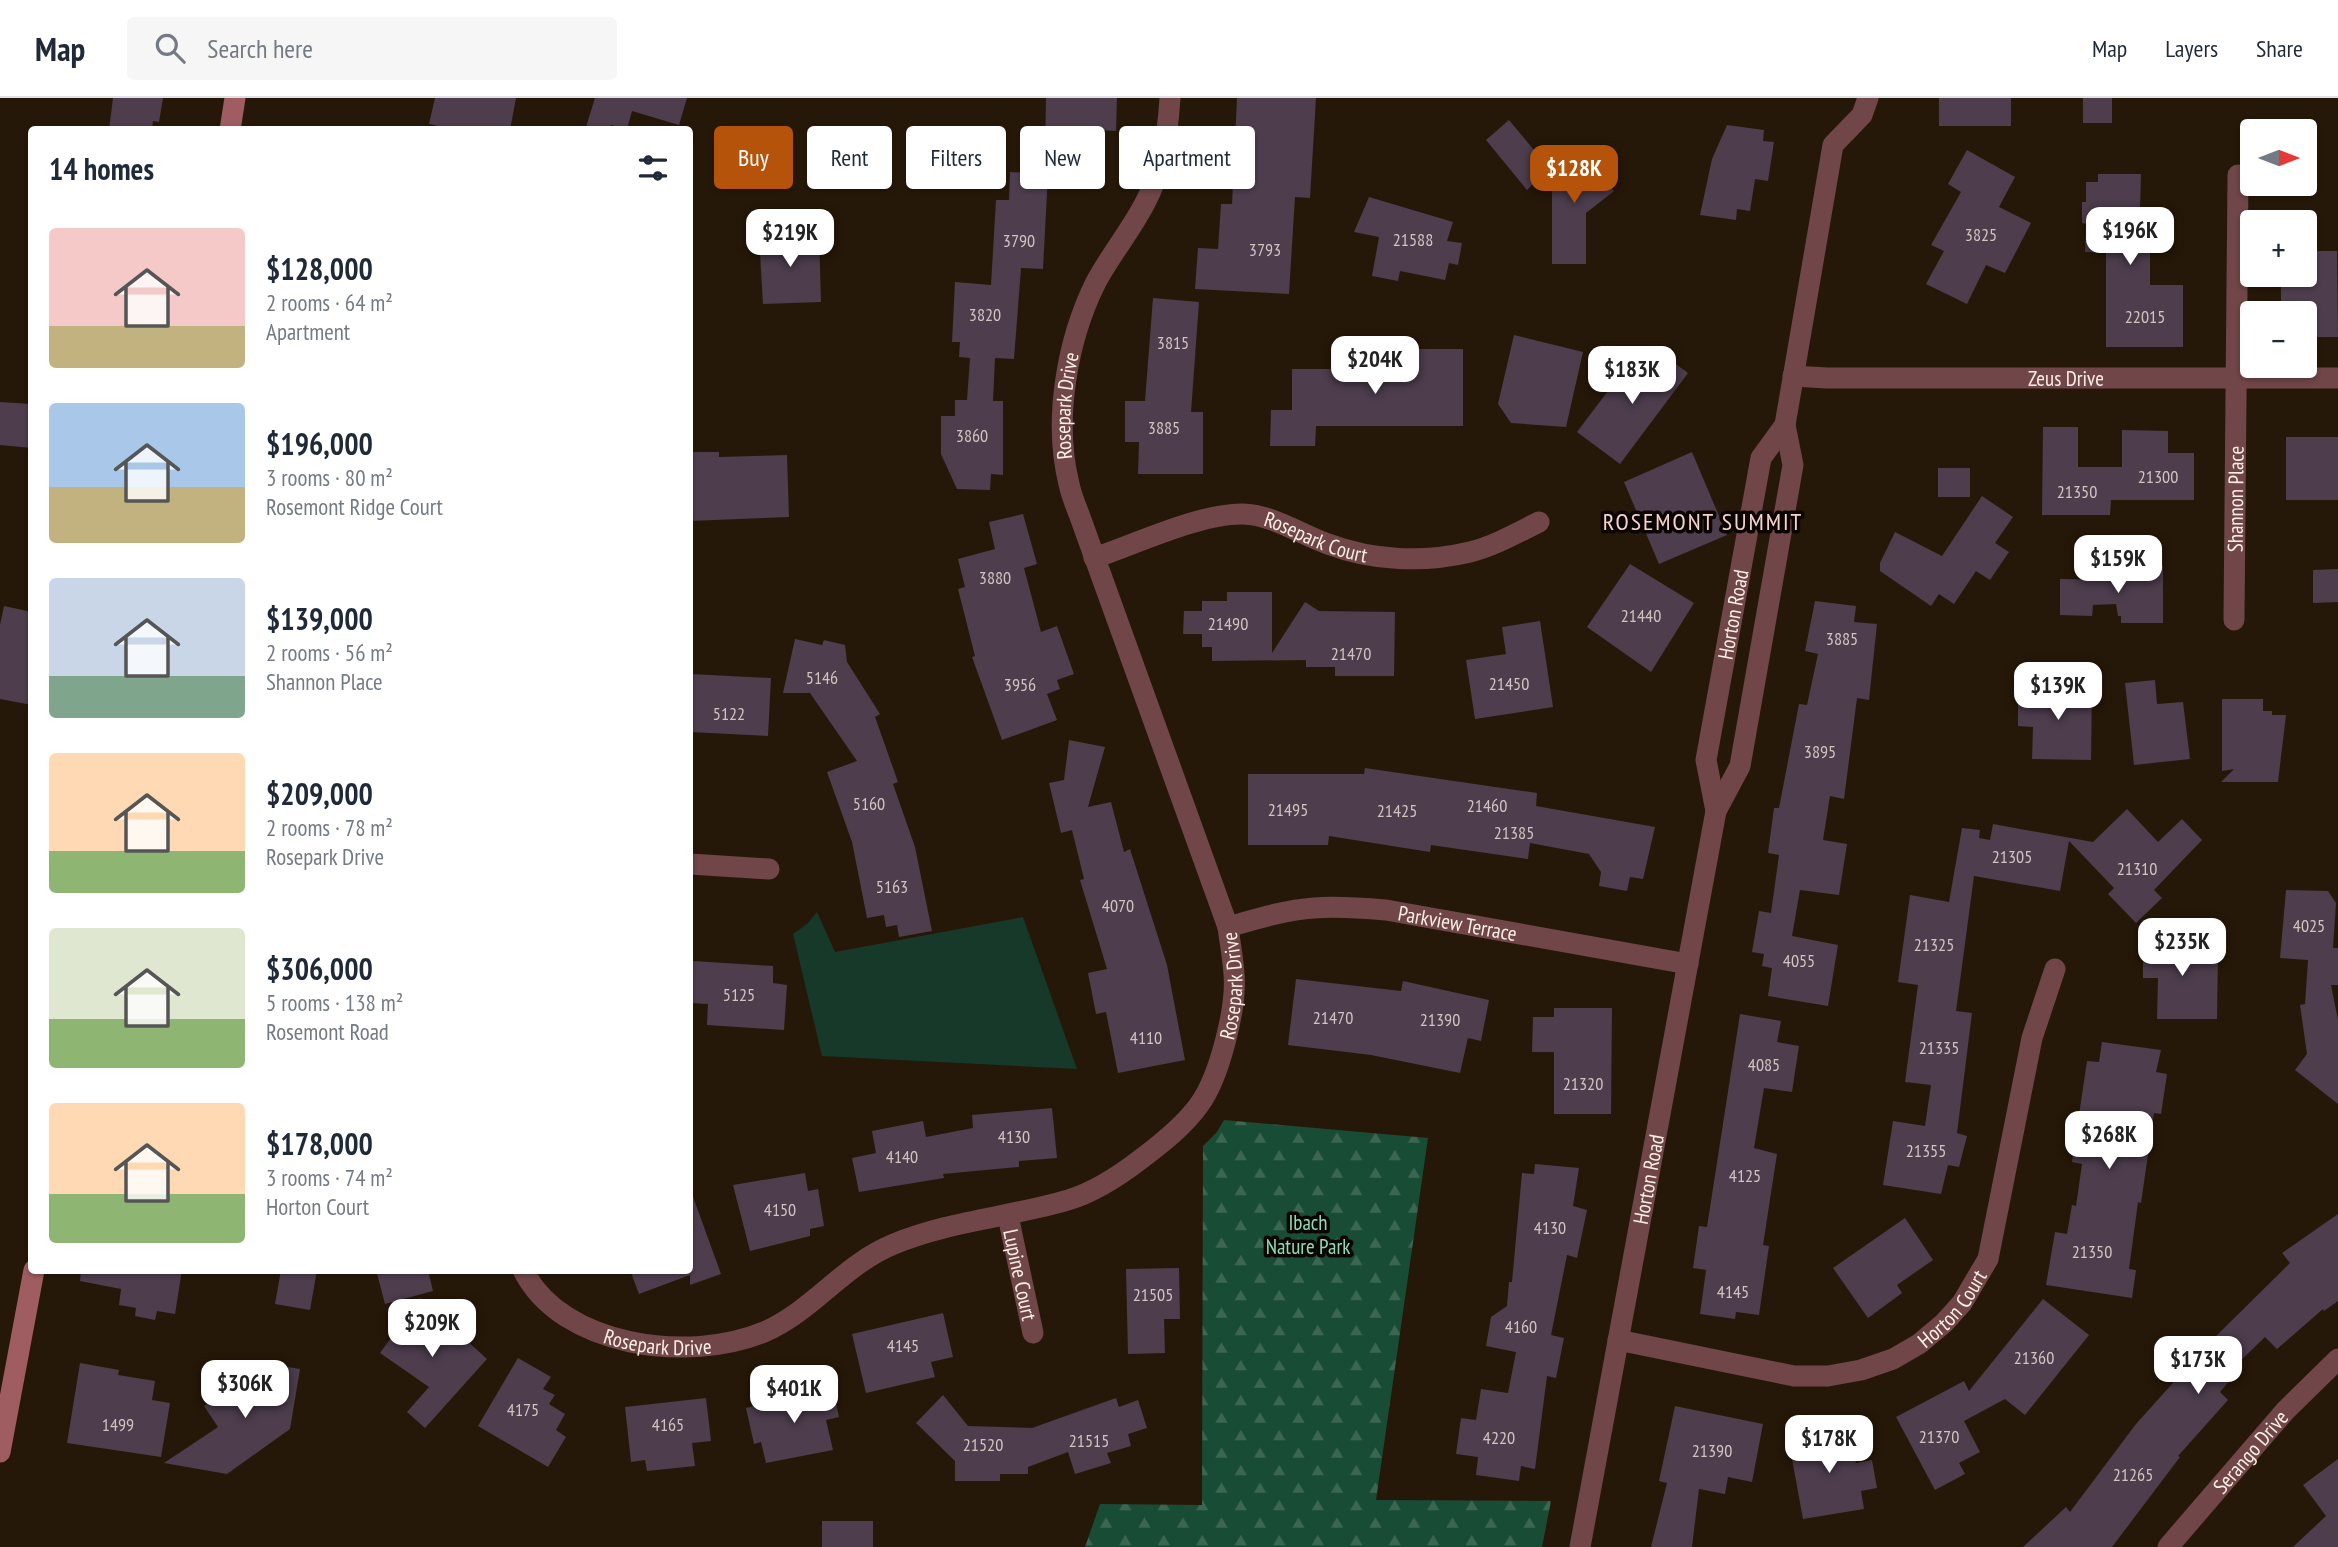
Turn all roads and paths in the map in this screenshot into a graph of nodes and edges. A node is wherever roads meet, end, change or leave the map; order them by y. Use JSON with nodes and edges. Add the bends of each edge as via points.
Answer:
{"nodes":[{"id":1,"x":236,"y":98,"type":"edge"},
{"id":2,"x":1170,"y":98,"type":"edge"},
{"id":3,"x":1868,"y":98,"type":"edge"},
{"id":4,"x":231,"y":126,"type":"edge"},
{"id":5,"x":2238,"y":175,"type":"dead end"},
{"id":6,"x":1793,"y":376,"type":"junction"},
{"id":7,"x":2338,"y":378,"type":"edge"},
{"id":8,"x":2235,"y":379,"type":"junction"},
{"id":9,"x":1785,"y":425,"type":"junction"},
{"id":10,"x":1539,"y":523,"type":"dead end"},
{"id":11,"x":1094,"y":558,"type":"junction"},
{"id":12,"x":2234,"y":620,"type":"dead end"},
{"id":13,"x":1716,"y":811,"type":"junction"},
{"id":14,"x":693,"y":864,"type":"edge"},
{"id":15,"x":769,"y":869,"type":"dead end"},
{"id":16,"x":1228,"y":927,"type":"junction"},
{"id":17,"x":1688,"y":964,"type":"junction"},
{"id":18,"x":2055,"y":969,"type":"dead end"},
{"id":19,"x":1008,"y":1216,"type":"junction"},
{"id":20,"x":33,"y":1274,"type":"edge"},
{"id":21,"x":525,"y":1274,"type":"edge"},
{"id":22,"x":1033,"y":1333,"type":"dead end"},
{"id":23,"x":1618,"y":1340,"type":"junction"},
{"id":24,"x":2338,"y":1359,"type":"edge"},
{"id":25,"x":0,"y":1452,"type":"edge"},
{"id":26,"x":1580,"y":1547,"type":"edge"},
{"id":27,"x":2168,"y":1547,"type":"edge"}],
"edges":[{"from":1,"to":4,"type":"main road"},
{"from":2,"to":11,"type":"street","name":"Rosepark Drive","via":[[1163,152],[1147,199],[1096,282],[1070,355],[1064,394],[1064,450],[1068,483]]},
{"from":3,"to":6,"type":"street","name":"Horton Road","via":[[1862,115],[1833,145]]},
{"from":5,"to":8,"type":"street","name":"Shannon Place"},
{"from":6,"to":8,"type":"street","name":"Zeus Drive"},
{"from":6,"to":9,"type":"street","name":"Horton Road"},
{"from":7,"to":8,"type":"street","name":"Zeus Drive"},
{"from":8,"to":12,"type":"street","name":"Shannon Place"},
{"from":9,"to":13,"type":"street","name":"Horton Road","via":[[1793,465],[1741,766]]},
{"from":9,"to":13,"type":"street","name":"Horton Road","via":[[1761,458],[1706,760]]},
{"from":10,"to":11,"type":"street","name":"Rosepark Court","via":[[1472,552],[1399,559],[1330,545],[1264,517],[1224,515]]},
{"from":11,"to":16,"type":"street","name":"Rosepark Drive"},
{"from":13,"to":17,"type":"street","name":"Horton Road"},
{"from":14,"to":15,"type":"street"},
{"from":16,"to":17,"type":"street","name":"Parkview Terrace","via":[[1312,908],[1386,910]]},
{"from":16,"to":19,"type":"street","name":"Rosepark Drive","via":[[1235,977],[1229,1028],[1200,1104],[1176,1130],[1117,1177],[1071,1199]]},
{"from":17,"to":23,"type":"street","name":"Horton Road"},
{"from":18,"to":23,"type":"street","name":"Horton Court","via":[[2032,1038],[1988,1259],[1969,1293],[1944,1323],[1893,1359],[1828,1377],[1794,1377]]},
{"from":19,"to":21,"type":"street","name":"Rosepark Drive","via":[[925,1232],[891,1244],[860,1261],[799,1311],[765,1332],[727,1344],[691,1348],[638,1345],[585,1326],[543,1300]]},
{"from":19,"to":22,"type":"street","name":"Lupine Court"},
{"from":20,"to":25,"type":"main road"},
{"from":23,"to":26,"type":"street","name":"Horton Road"},
{"from":24,"to":27,"type":"street","name":"Serango Drive","via":[[2285,1411]]}]}
